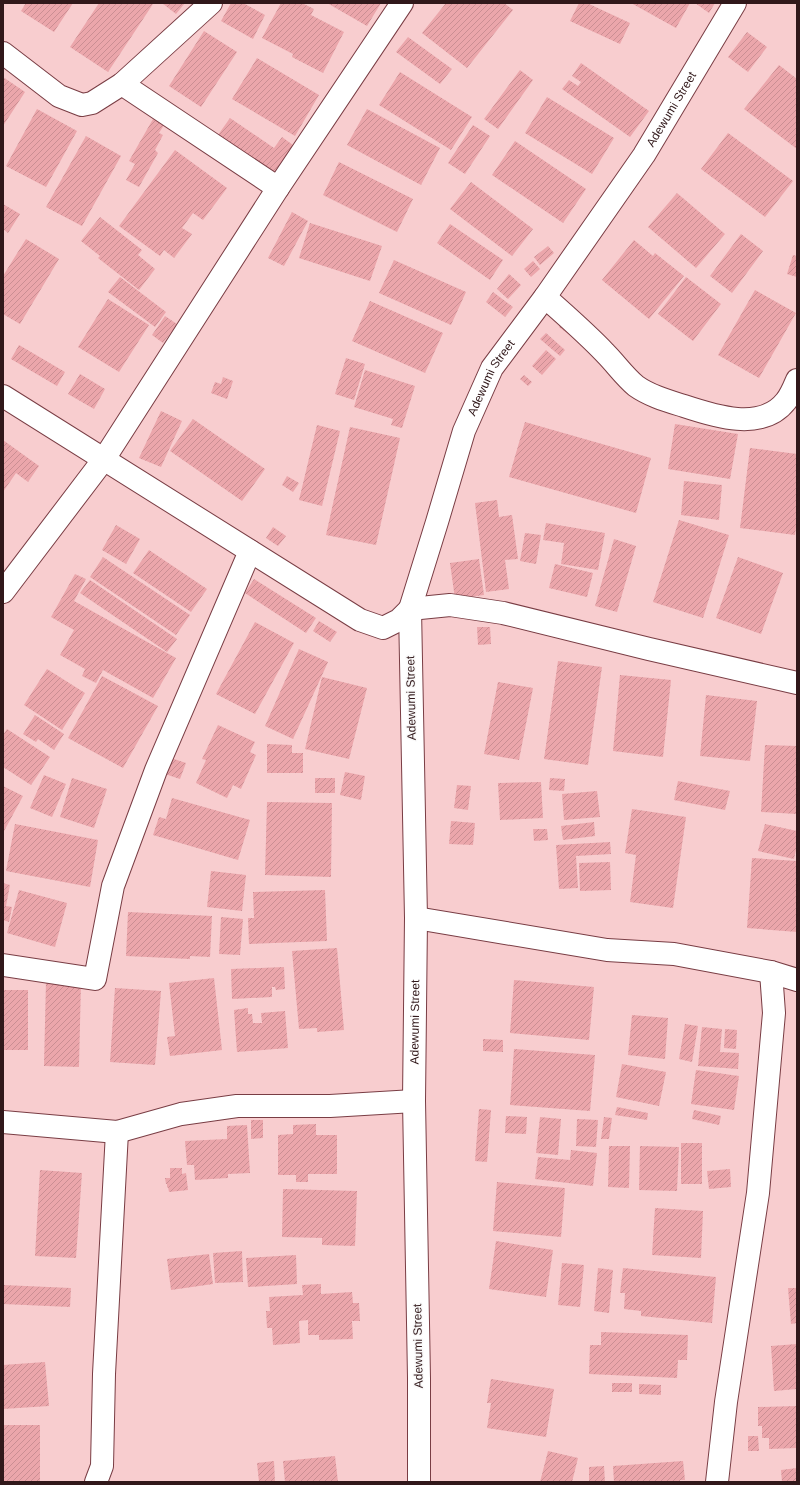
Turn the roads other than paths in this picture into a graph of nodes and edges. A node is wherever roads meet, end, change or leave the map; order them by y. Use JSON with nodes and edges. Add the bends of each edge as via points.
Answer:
{"nodes":[{"id":1,"x":212,"y":3,"type":"edge"},
{"id":2,"x":402,"y":3,"type":"edge"},
{"id":3,"x":735,"y":3,"type":"edge"},
{"id":4,"x":3,"y":53,"type":"edge"},
{"id":5,"x":122,"y":84,"type":"junction"},
{"id":6,"x":278,"y":188,"type":"junction"},
{"id":7,"x":545,"y":296,"type":"junction"},
{"id":8,"x":797,"y":380,"type":"edge"},
{"id":9,"x":3,"y":396,"type":"edge"},
{"id":10,"x":104,"y":459,"type":"junction"},
{"id":11,"x":250,"y":551,"type":"junction"},
{"id":12,"x":3,"y":592,"type":"edge"},
{"id":13,"x":410,"y":609,"type":"junction"},
{"id":14,"x":797,"y":683,"type":"edge"},
{"id":15,"x":416,"y":918,"type":"junction"},
{"id":16,"x":3,"y":965,"type":"edge"},
{"id":17,"x":771,"y":972,"type":"junction"},
{"id":18,"x":797,"y":980,"type":"edge"},
{"id":19,"x":414,"y":1101,"type":"junction"},
{"id":20,"x":3,"y":1122,"type":"edge"},
{"id":21,"x":117,"y":1132,"type":"junction"},
{"id":22,"x":96,"y":1482,"type":"edge"},
{"id":23,"x":419,"y":1482,"type":"edge"},
{"id":24,"x":717,"y":1482,"type":"edge"}],
"edges":[{"from":1,"to":5,"type":"street"},
{"from":2,"to":6,"type":"street"},
{"from":3,"to":7,"type":"street","name":"Adewumi Street","via":[[644,154]]},
{"from":4,"to":5,"type":"street","via":[[59,96],[82,105],[92,103]]},
{"from":5,"to":6,"type":"street"},
{"from":6,"to":10,"type":"street"},
{"from":7,"to":8,"type":"street","via":[[637,386],[656,397],[700,412],[753,420],[777,410],[786,402]]},
{"from":7,"to":13,"type":"street","name":"Adewumi Street","via":[[492,368],[464,430]]},
{"from":9,"to":10,"type":"street"},
{"from":10,"to":11,"type":"street"},
{"from":10,"to":12,"type":"street"},
{"from":11,"to":13,"type":"street","via":[[360,620],[383,628],[399,620]]},
{"from":11,"to":16,"type":"street","via":[[156,770],[113,886],[95,979]]},
{"from":13,"to":14,"type":"street","via":[[450,604],[503,613]]},
{"from":13,"to":15,"type":"street","name":"Adewumi Street"},
{"from":15,"to":17,"type":"street","via":[[607,950],[674,954]]},
{"from":15,"to":19,"type":"street","name":"Adewumi Street"},
{"from":17,"to":18,"type":"street"},
{"from":17,"to":24,"type":"street","via":[[774,1013],[758,1194],[726,1402]]},
{"from":19,"to":21,"type":"street","via":[[330,1106],[237,1106],[181,1114]]},
{"from":19,"to":23,"type":"street","name":"Adewumi Street"},
{"from":20,"to":21,"type":"street"},
{"from":21,"to":22,"type":"street","via":[[104,1374],[102,1466]]}]}
